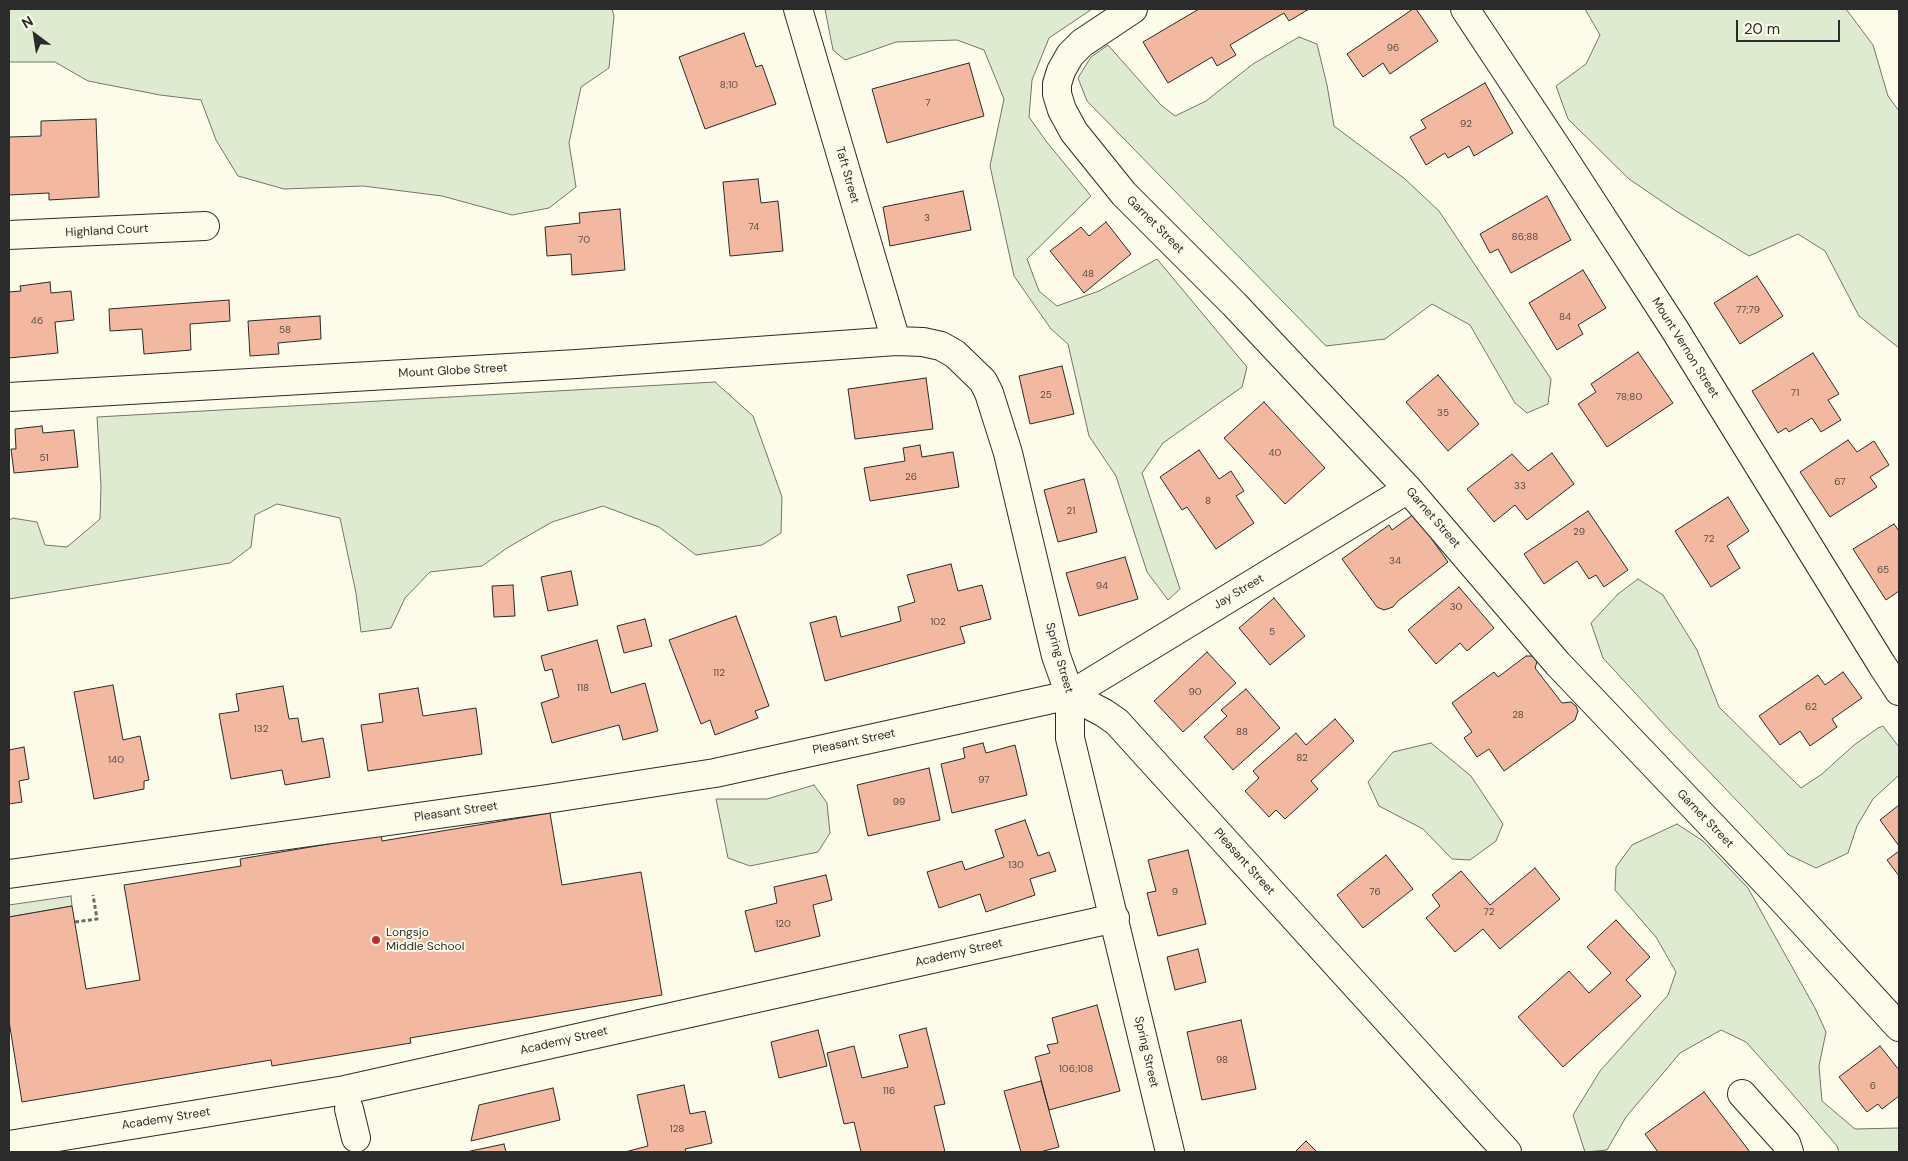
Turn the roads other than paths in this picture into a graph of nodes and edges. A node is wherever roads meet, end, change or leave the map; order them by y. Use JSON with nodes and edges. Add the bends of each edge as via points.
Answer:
{"nodes":[{"id":1,"x":798,"y":9,"type":"edge"},
{"id":2,"x":1133,"y":9,"type":"edge"},
{"id":3,"x":1465,"y":9,"type":"edge"},
{"id":4,"x":205,"y":226,"type":"dead end"},
{"id":5,"x":9,"y":235,"type":"edge"},
{"id":6,"x":896,"y":341,"type":"junction"},
{"id":7,"x":9,"y":397,"type":"edge"},
{"id":8,"x":1408,"y":489,"type":"junction"},
{"id":9,"x":1899,"y":691,"type":"edge"},
{"id":10,"x":1070,"y":695,"type":"junction"},
{"id":11,"x":9,"y":874,"type":"edge"},
{"id":12,"x":1115,"y":918,"type":"junction"},
{"id":13,"x":1899,"y":1027,"type":"edge"},
{"id":14,"x":1742,"y":1094,"type":"dead end"},
{"id":15,"x":349,"y":1109,"type":"dead end"},
{"id":16,"x":356,"y":1138,"type":"dead end"},
{"id":17,"x":9,"y":1145,"type":"edge"},
{"id":18,"x":1170,"y":1152,"type":"edge"},
{"id":19,"x":1507,"y":1152,"type":"edge"},
{"id":20,"x":1789,"y":1152,"type":"edge"}],
"edges":[{"from":1,"to":6,"type":"street","name":"Taft Street"},
{"from":2,"to":8,"type":"street","name":"Garnet Street","via":[[1082,43],[1070,54],[1061,71],[1057,94],[1072,129],[1124,194],[1234,304]]},
{"from":3,"to":9,"type":"street","name":"Mount Vernon Street","via":[[1675,330]]},
{"from":4,"to":5,"type":"street","name":"Highland Court"},
{"from":6,"to":7,"type":"street","name":"Mount Globe Street","via":[[577,364]]},
{"from":6,"to":10,"type":"street","name":"Spring Street","via":[[941,346],[955,354],[983,381],[989,393],[1008,454],[1056,656]]},
{"from":8,"to":10,"type":"street","name":"Jay Street"},
{"from":8,"to":13,"type":"street","name":"Garnet Street","via":[[1558,664]]},
{"from":10,"to":11,"type":"street","name":"Pleasant Street","via":[[715,773]]},
{"from":10,"to":12,"type":"street","name":"Spring Street","via":[[1070,738]]},
{"from":10,"to":19,"type":"street","name":"Pleasant Street","via":[[1117,722]]},
{"from":12,"to":17,"type":"street","name":"Academy Street","via":[[345,1090]]},
{"from":12,"to":18,"type":"street","name":"Spring Street"},
{"from":14,"to":20,"type":"street","via":[[1786,1143]]},
{"from":15,"to":16,"type":"street"}]}
